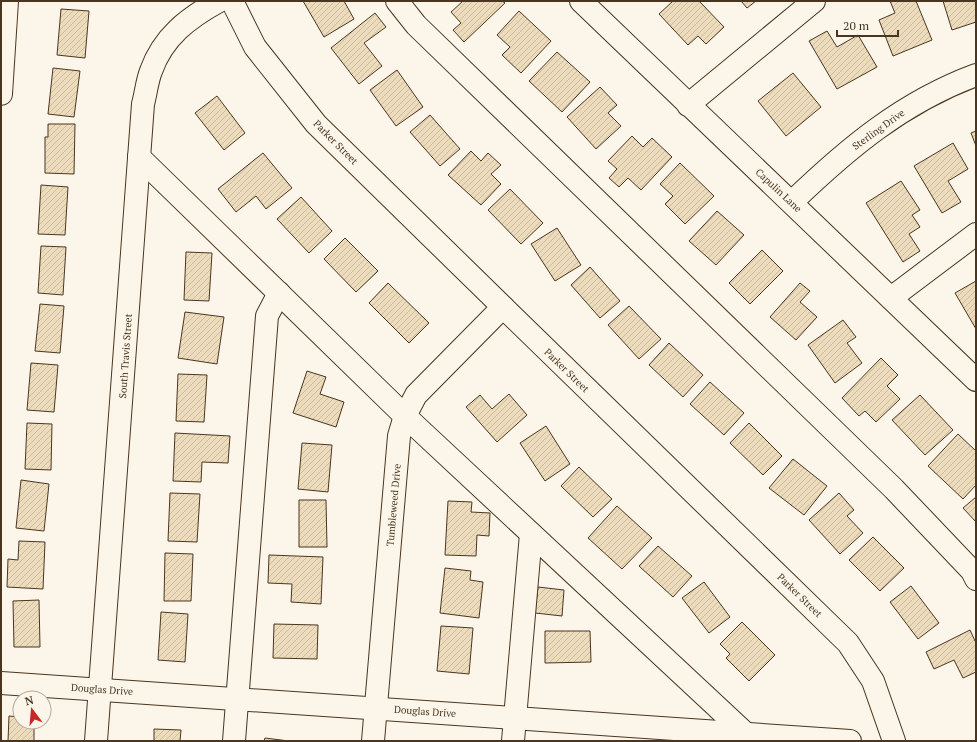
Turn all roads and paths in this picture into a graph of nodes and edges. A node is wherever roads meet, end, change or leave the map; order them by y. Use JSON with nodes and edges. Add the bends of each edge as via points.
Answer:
{"nodes":[{"id":1,"x":7,"y":1,"type":"edge"},
{"id":2,"x":219,"y":1,"type":"edge"},
{"id":3,"x":232,"y":1,"type":"edge"},
{"id":4,"x":397,"y":1,"type":"edge"},
{"id":5,"x":814,"y":1,"type":"edge"},
{"id":6,"x":593,"y":5,"type":"edge"},
{"id":7,"x":976,"y":75,"type":"edge"},
{"id":8,"x":1,"y":94,"type":"edge"},
{"id":9,"x":688,"y":105,"type":"junction"},
{"id":10,"x":140,"y":157,"type":"junction"},
{"id":11,"x":792,"y":202,"type":"junction"},
{"id":12,"x":976,"y":234,"type":"edge"},
{"id":13,"x":279,"y":293,"type":"junction"},
{"id":14,"x":891,"y":298,"type":"junction"},
{"id":15,"x":503,"y":307,"type":"junction"},
{"id":16,"x":976,"y":380,"type":"edge"},
{"id":17,"x":405,"y":416,"type":"junction"},
{"id":18,"x":531,"y":534,"type":"junction"},
{"id":19,"x":976,"y":579,"type":"edge"},
{"id":20,"x":1,"y":682,"type":"edge"},
{"id":21,"x":100,"y":689,"type":"junction"},
{"id":22,"x":238,"y":698,"type":"junction"},
{"id":23,"x":375,"y":708,"type":"junction"},
{"id":24,"x":515,"y":717,"type":"junction"},
{"id":25,"x":655,"y":734,"type":"edge"},
{"id":26,"x":746,"y":737,"type":"edge"},
{"id":27,"x":96,"y":741,"type":"edge"},
{"id":28,"x":234,"y":741,"type":"edge"},
{"id":29,"x":373,"y":741,"type":"edge"},
{"id":30,"x":513,"y":741,"type":"edge"},
{"id":31,"x":850,"y":741,"type":"edge"},
{"id":32,"x":894,"y":741,"type":"edge"}],
"edges":[{"from":1,"to":8,"type":"street"},
{"from":2,"to":10,"type":"street","name":"South Travis Street","via":[[198,12],[179,28],[161,49],[150,72],[144,104]]},
{"from":3,"to":15,"type":"street","name":"Parker Street","via":[[255,47],[316,124]]},
{"from":4,"to":19,"type":"street","via":[[416,26],[894,489],[972,570]]},
{"from":5,"to":9,"type":"street"},
{"from":6,"to":9,"type":"street","name":"Capulin Lane"},
{"from":7,"to":11,"type":"street","name":"Sterling Drive","via":[[899,112],[838,158]]},
{"from":9,"to":11,"type":"street","name":"Capulin Lane"},
{"from":10,"to":13,"type":"street"},
{"from":10,"to":21,"type":"street","name":"South Travis Street"},
{"from":11,"to":14,"type":"street","name":"Capulin Lane"},
{"from":12,"to":14,"type":"street"},
{"from":13,"to":17,"type":"street"},
{"from":13,"to":22,"type":"street","via":[[267,316]]},
{"from":14,"to":16,"type":"street","name":"Capulin Lane"},
{"from":15,"to":17,"type":"street","name":"Tumbleweed Drive","via":[[421,390]]},
{"from":15,"to":32,"type":"street","name":"Parker Street","via":[[848,643],[873,682]]},
{"from":17,"to":18,"type":"street"},
{"from":17,"to":23,"type":"street","name":"Tumbleweed Drive","via":[[399,436]]},
{"from":18,"to":24,"type":"street"},
{"from":18,"to":26,"type":"street"},
{"from":20,"to":21,"type":"street","name":"Douglas Drive"},
{"from":21,"to":22,"type":"street","name":"Douglas Drive"},
{"from":21,"to":27,"type":"street","name":"South Travis Street"},
{"from":22,"to":23,"type":"street","name":"Douglas Drive"},
{"from":22,"to":28,"type":"street"},
{"from":23,"to":24,"type":"street","name":"Douglas Drive"},
{"from":23,"to":29,"type":"street","name":"Tumbleweed Drive"},
{"from":24,"to":25,"type":"street","name":"Douglas Drive"},
{"from":24,"to":30,"type":"street"},
{"from":25,"to":26,"type":"street","name":"Douglas Drive"},
{"from":26,"to":31,"type":"street","name":"Douglas Drive"}]}
